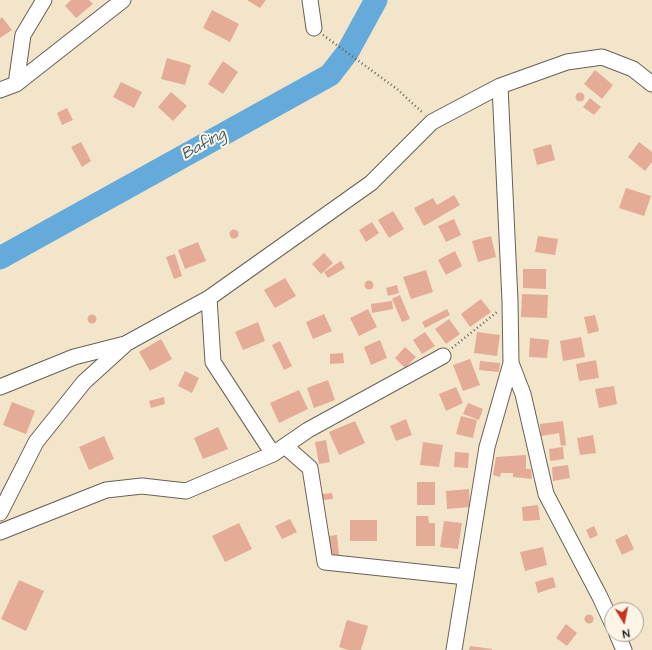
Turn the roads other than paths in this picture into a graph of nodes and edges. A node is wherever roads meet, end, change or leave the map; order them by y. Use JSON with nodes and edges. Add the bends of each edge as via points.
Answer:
{"nodes":[{"id":1,"x":44,"y":0,"type":"edge"},
{"id":2,"x":123,"y":0,"type":"edge"},
{"id":3,"x":310,"y":0,"type":"edge"},
{"id":4,"x":314,"y":28,"type":"road end"},
{"id":5,"x":16,"y":84,"type":"junction"},
{"id":6,"x":652,"y":84,"type":"edge"},
{"id":7,"x":500,"y":86,"type":"junction"},
{"id":8,"x":0,"y":90,"type":"edge"},
{"id":9,"x":209,"y":298,"type":"junction"},
{"id":10,"x":128,"y":343,"type":"junction"},
{"id":11,"x":443,"y":356,"type":"road end"},
{"id":12,"x":511,"y":363,"type":"junction"},
{"id":13,"x":0,"y":387,"type":"edge"},
{"id":14,"x":279,"y":450,"type":"junction"},
{"id":15,"x":0,"y":513,"type":"edge"},
{"id":16,"x":0,"y":532,"type":"edge"},
{"id":17,"x":466,"y":577,"type":"junction"},
{"id":18,"x":604,"y":606,"type":"edge"},
{"id":19,"x":454,"y":650,"type":"edge"}],
"edges":[{"from":1,"to":5,"type":"street","via":[[23,35]]},
{"from":2,"to":5,"type":"street"},
{"from":3,"to":4,"type":"street"},
{"from":5,"to":8,"type":"street"},
{"from":6,"to":7,"type":"street","via":[[633,69],[602,57],[567,62]]},
{"from":7,"to":9,"type":"street","via":[[432,122],[371,183]]},
{"from":7,"to":12,"type":"street"},
{"from":9,"to":10,"type":"street"},
{"from":9,"to":14,"type":"street","via":[[213,362]]},
{"from":10,"to":13,"type":"street","via":[[74,357]]},
{"from":10,"to":15,"type":"street","via":[[84,382],[36,442]]},
{"from":11,"to":14,"type":"street","via":[[308,430]]},
{"from":12,"to":17,"type":"street","via":[[487,447]]},
{"from":12,"to":18,"type":"street","via":[[523,394],[546,494]]},
{"from":14,"to":16,"type":"street","via":[[186,491],[142,486],[106,490]]},
{"from":14,"to":17,"type":"street","via":[[310,468],[325,562]]},
{"from":17,"to":19,"type":"street"}]}
